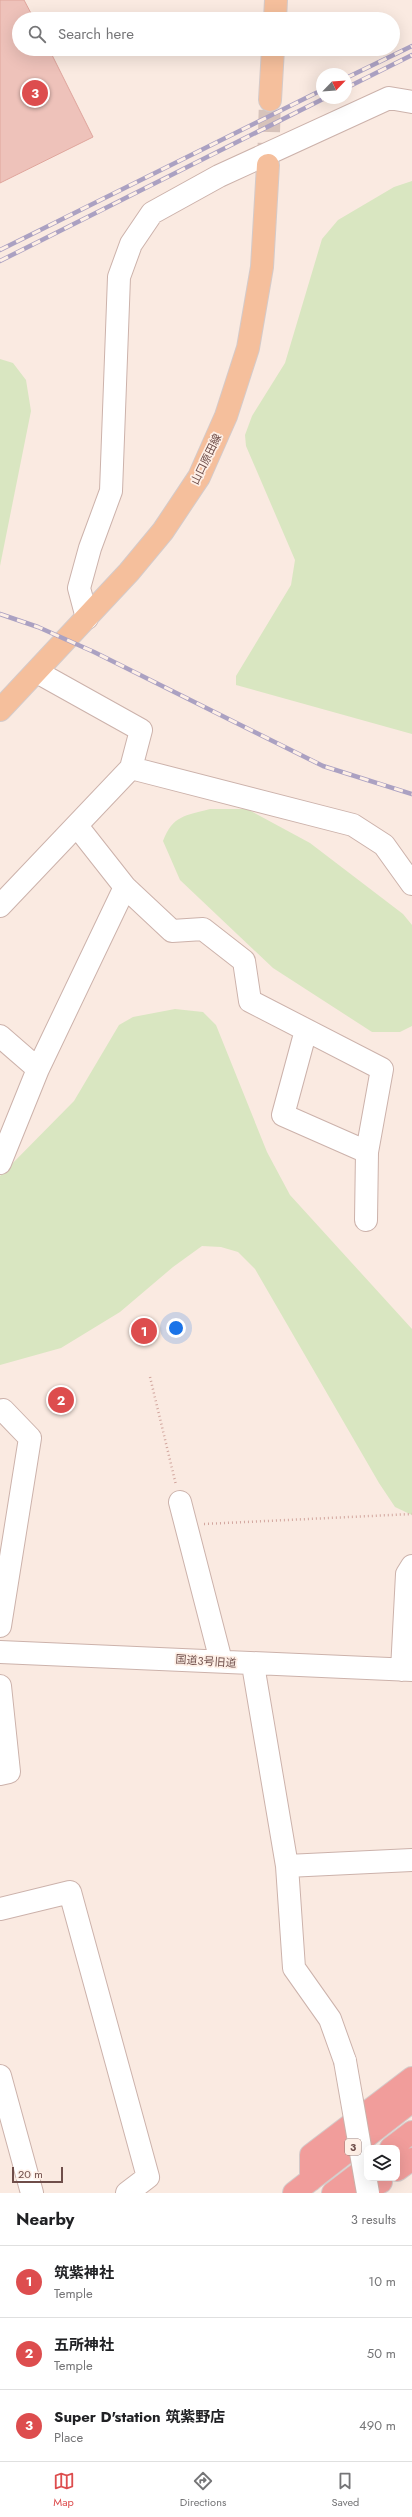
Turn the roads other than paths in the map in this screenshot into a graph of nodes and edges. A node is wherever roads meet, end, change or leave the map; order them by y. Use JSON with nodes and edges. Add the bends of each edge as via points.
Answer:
{"nodes":[{"id":1,"x":276,"y":0,"type":"edge"},
{"id":2,"x":275,"y":12,"type":"edge"},
{"id":3,"x":273,"y":56,"type":"edge"},
{"id":4,"x":270,"y":100,"type":"tunnel mouth"},
{"id":5,"x":412,"y":102,"type":"edge"},
{"id":6,"x":268,"y":165,"type":"tunnel mouth"},
{"id":7,"x":87,"y":618,"type":"junction"},
{"id":8,"x":37,"y":672,"type":"junction"},
{"id":9,"x":0,"y":710,"type":"edge"},
{"id":10,"x":131,"y":768,"type":"junction"},
{"id":11,"x":76,"y":826,"type":"junction"},
{"id":12,"x":412,"y":884,"type":"edge"},
{"id":13,"x":125,"y":887,"type":"junction"},
{"id":14,"x":0,"y":906,"type":"edge"},
{"id":15,"x":306,"y":1030,"type":"junction"},
{"id":16,"x":3,"y":1044,"type":"edge"},
{"id":17,"x":38,"y":1069,"type":"junction"},
{"id":18,"x":367,"y":1152,"type":"junction"},
{"id":19,"x":0,"y":1163,"type":"edge"},
{"id":20,"x":366,"y":1220,"type":"dead end"},
{"id":21,"x":0,"y":1411,"type":"edge"},
{"id":22,"x":180,"y":1502,"type":"road end"},
{"id":23,"x":7,"y":1524,"type":"edge"},
{"id":24,"x":412,"y":1566,"type":"edge"},
{"id":25,"x":0,"y":1626,"type":"edge"},
{"id":26,"x":0,"y":1652,"type":"edge"},
{"id":27,"x":221,"y":1661,"type":"junction"},
{"id":28,"x":253,"y":1665,"type":"junction"},
{"id":29,"x":407,"y":1670,"type":"edge"},
{"id":30,"x":0,"y":1686,"type":"edge"},
{"id":31,"x":0,"y":1774,"type":"edge"},
{"id":32,"x":412,"y":1860,"type":"edge"},
{"id":33,"x":287,"y":1866,"type":"junction"},
{"id":34,"x":0,"y":1909,"type":"edge"},
{"id":35,"x":0,"y":2076,"type":"edge"},
{"id":36,"x":412,"y":2078,"type":"edge"},
{"id":37,"x":412,"y":2102,"type":"edge"},
{"id":38,"x":412,"y":2132,"type":"edge"},
{"id":39,"x":368,"y":2145,"type":"edge"},
{"id":40,"x":395,"y":2145,"type":"edge"},
{"id":41,"x":412,"y":2158,"type":"edge"},
{"id":42,"x":400,"y":2166,"type":"edge"},
{"id":43,"x":378,"y":2181,"type":"edge"},
{"id":44,"x":302,"y":2186,"type":"edge"},
{"id":45,"x":32,"y":2193,"type":"edge"},
{"id":46,"x":127,"y":2193,"type":"edge"},
{"id":47,"x":333,"y":2193,"type":"edge"},
{"id":48,"x":356,"y":2193,"type":"edge"}],
"edges":[{"from":1,"to":2,"type":"main road"},
{"from":3,"to":4,"type":"main road"},
{"from":5,"to":7,"type":"street","via":[[389,98],[219,176],[152,213],[131,244],[119,277],[111,491],[90,548],[79,588]]},
{"from":6,"to":7,"type":"main road","name":"山口原田線","via":[[262,267],[248,348],[226,416],[199,477],[163,531]]},
{"from":7,"to":8,"type":"main road","name":"山口原田線"},
{"from":8,"to":9,"type":"main road","name":"山口原田線"},
{"from":8,"to":10,"type":"street","via":[[142,730]]},
{"from":10,"to":11,"type":"street"},
{"from":10,"to":12,"type":"street","via":[[353,825],[384,844]]},
{"from":11,"to":13,"type":"street"},
{"from":11,"to":14,"type":"street"},
{"from":13,"to":15,"type":"street","via":[[172,931],[203,929],[244,961],[250,1001]]},
{"from":13,"to":17,"type":"street"},
{"from":15,"to":18,"type":"street","via":[[382,1070]]},
{"from":15,"to":18,"type":"street","via":[[283,1116]]},
{"from":16,"to":17,"type":"street"},
{"from":17,"to":19,"type":"street"},
{"from":18,"to":20,"type":"street"},
{"from":21,"to":23,"type":"street","via":[[4,1410],[30,1438]]},
{"from":22,"to":27,"type":"street"},
{"from":23,"to":25,"type":"street"},
{"from":24,"to":29,"type":"street","via":[[407,1574]]},
{"from":26,"to":27,"type":"street","name":"国道3号旧道"},
{"from":27,"to":28,"type":"street","name":"国道3号旧道"},
{"from":28,"to":29,"type":"street","name":"国道3号旧道"},
{"from":28,"to":33,"type":"street"},
{"from":30,"to":31,"type":"street","via":[[9,1772]]},
{"from":32,"to":33,"type":"street"},
{"from":33,"to":39,"type":"street","bridge":true,"via":[[294,1968],[330,2019],[345,2061]]},
{"from":34,"to":46,"type":"street","via":[[70,1892],[148,2177]]},
{"from":35,"to":45,"type":"street"},
{"from":36,"to":44,"type":"highway","via":[[311,2155]]},
{"from":37,"to":44,"type":"highway","number":"3"},
{"from":38,"to":40,"type":"highway"},
{"from":41,"to":42,"type":"highway"},
{"from":43,"to":47,"type":"highway","number":"3"},
{"from":43,"to":48,"type":"highway"}]}
